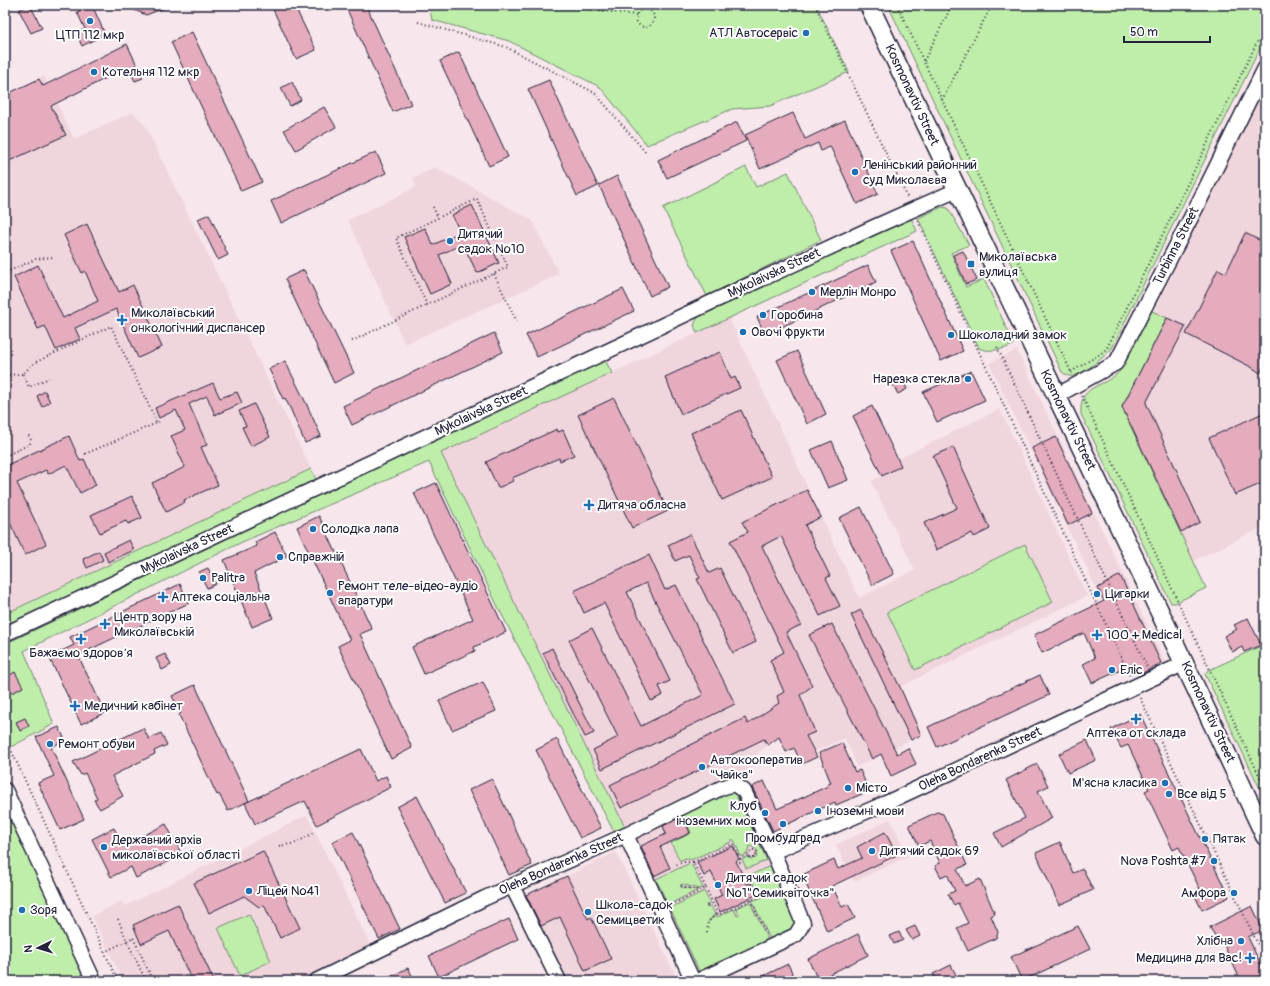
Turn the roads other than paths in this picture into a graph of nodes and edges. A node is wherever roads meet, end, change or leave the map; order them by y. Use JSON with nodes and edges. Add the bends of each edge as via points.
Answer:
{"nodes":[{"id":1,"x":869,"y":5,"type":"edge"},
{"id":2,"x":1265,"y":68,"type":"edge"},
{"id":3,"x":957,"y":190,"type":"junction"},
{"id":4,"x":1056,"y":396,"type":"junction"},
{"id":5,"x":5,"y":634,"type":"edge"},
{"id":6,"x":1185,"y":663,"type":"junction"},
{"id":7,"x":5,"y":790,"type":"edge"},
{"id":8,"x":626,"y":835,"type":"junction"},
{"id":9,"x":1265,"y":836,"type":"edge"},
{"id":10,"x":772,"y":852,"type":"junction"},
{"id":11,"x":512,"y":886,"type":"junction"},
{"id":12,"x":94,"y":981,"type":"edge"},
{"id":13,"x":316,"y":981,"type":"edge"},
{"id":14,"x":559,"y":981,"type":"edge"},
{"id":15,"x":693,"y":981,"type":"edge"},
{"id":16,"x":697,"y":981,"type":"edge"}],
"edges":[{"from":1,"to":3,"type":"main road","name":"Kosmonavtiv Street"},
{"from":2,"to":4,"type":"street","name":"Turbinna Street","via":[[1116,363]]},
{"from":3,"to":4,"type":"main road","name":"Kosmonavtiv Street"},
{"from":3,"to":5,"type":"street","name":"Mykolaivska Street"},
{"from":4,"to":6,"type":"main road","name":"Kosmonavtiv Street"},
{"from":6,"to":9,"type":"main road","name":"Kosmonavtiv Street"},
{"from":6,"to":10,"type":"street","name":"Oleha Bondarenka Street","via":[[886,803]]},
{"from":7,"to":12,"type":"street"},
{"from":8,"to":10,"type":"street","name":"Oleha Bondarenka Street","via":[[734,784],[744,791]]},
{"from":8,"to":11,"type":"street","name":"Oleha Bondarenka Street"},
{"from":8,"to":15,"type":"street"},
{"from":10,"to":16,"type":"street","name":"Oleha Bondarenka Street","via":[[801,915],[801,930],[796,935]]},
{"from":11,"to":13,"type":"street","name":"Oleha Bondarenka Street"},
{"from":11,"to":14,"type":"street"}]}
